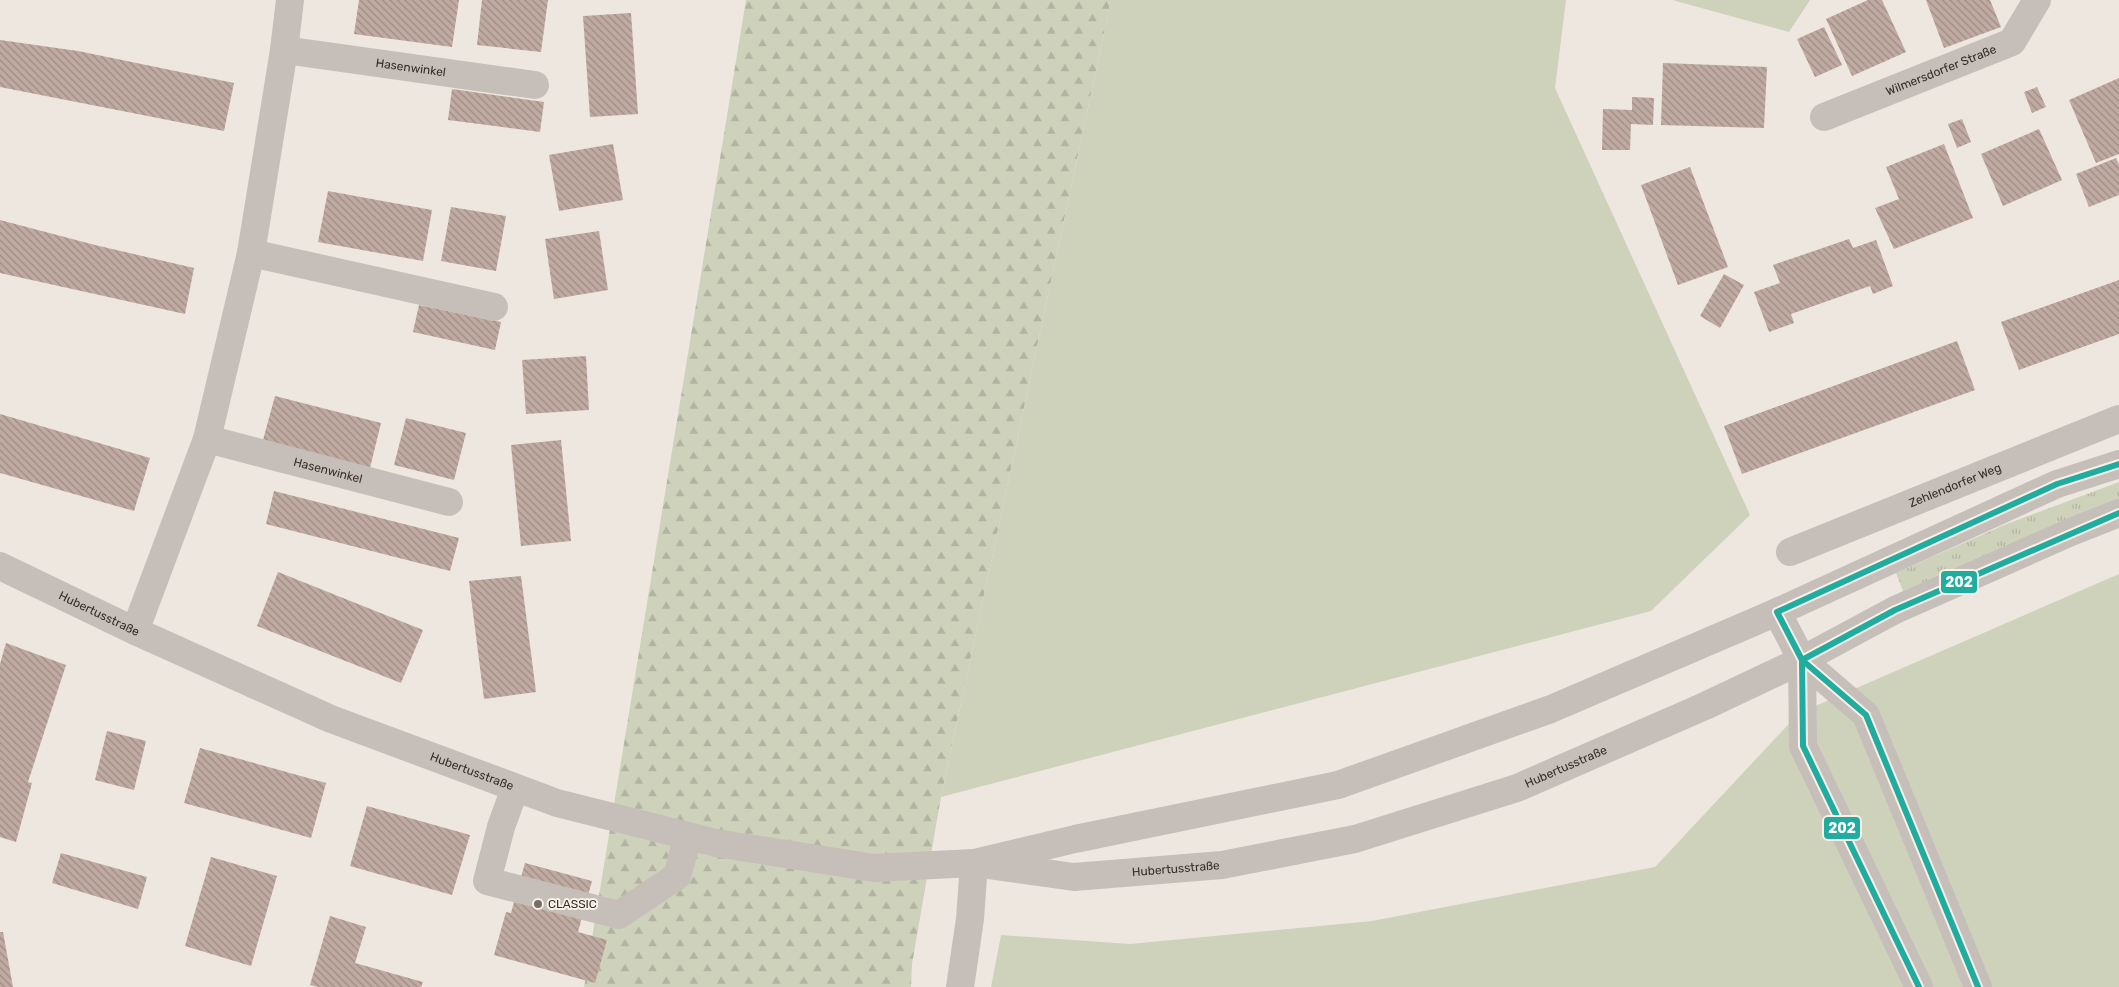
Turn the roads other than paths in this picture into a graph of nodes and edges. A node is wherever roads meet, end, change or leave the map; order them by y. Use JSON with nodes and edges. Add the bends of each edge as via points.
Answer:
{"nodes":[{"id":1,"x":290,"y":0,"type":"edge"},
{"id":2,"x":2037,"y":0,"type":"edge"},
{"id":3,"x":284,"y":50,"type":"junction"},
{"id":4,"x":535,"y":85,"type":"dead end"},
{"id":5,"x":1824,"y":117,"type":"dead end"},
{"id":6,"x":251,"y":253,"type":"junction"},
{"id":7,"x":494,"y":308,"type":"dead end"},
{"id":8,"x":2119,"y":420,"type":"edge"},
{"id":9,"x":207,"y":439,"type":"junction"},
{"id":10,"x":2119,"y":464,"type":"edge"},
{"id":11,"x":449,"y":502,"type":"dead end"},
{"id":12,"x":1911,"y":505,"type":"junction"},
{"id":13,"x":2119,"y":513,"type":"edge"},
{"id":14,"x":1790,"y":552,"type":"dead end"},
{"id":15,"x":1902,"y":555,"type":"junction"},
{"id":16,"x":0,"y":566,"type":"edge"},
{"id":17,"x":1777,"y":612,"type":"junction"},
{"id":18,"x":136,"y":631,"type":"junction"},
{"id":19,"x":1802,"y":660,"type":"junction"},
{"id":20,"x":515,"y":788,"type":"junction"},
{"id":21,"x":688,"y":836,"type":"junction"},
{"id":22,"x":974,"y":863,"type":"junction"},
{"id":23,"x":960,"y":987,"type":"edge"},
{"id":24,"x":1919,"y":987,"type":"edge"},
{"id":25,"x":1978,"y":987,"type":"edge"}],
"edges":[{"from":1,"to":3,"type":"street"},
{"from":2,"to":5,"type":"street","name":"Wilmersdorfer Straße","via":[[2012,42]]},
{"from":3,"to":4,"type":"street","name":"Hasenwinkel"},
{"from":3,"to":6,"type":"street"},
{"from":6,"to":7,"type":"street"},
{"from":6,"to":9,"type":"street"},
{"from":8,"to":12,"type":"street","name":"Zehlendorfer Weg"},
{"from":9,"to":11,"type":"street","name":"Hasenwinkel"},
{"from":9,"to":18,"type":"street"},
{"from":10,"to":15,"type":"street","name":"Hubertusstraße","via":[[2057,484]]},
{"from":12,"to":14,"type":"street","name":"Zehlendorfer Weg"},
{"from":12,"to":15,"type":"street"},
{"from":13,"to":19,"type":"street","name":"Hubertusstraße","via":[[1895,610]]},
{"from":15,"to":17,"type":"street","name":"Hubertusstraße"},
{"from":16,"to":18,"type":"street","name":"Hubertusstraße"},
{"from":17,"to":19,"type":"street"},
{"from":17,"to":22,"type":"street","name":"Hubertusstraße","via":[[1551,709],[1338,785]]},
{"from":18,"to":20,"type":"street","name":"Hubertusstraße","via":[[331,719]]},
{"from":19,"to":22,"type":"street","name":"Hubertusstraße","via":[[1706,706],[1517,788],[1354,839],[1222,865],[1074,877]]},
{"from":19,"to":24,"type":"street","via":[[1803,746]]},
{"from":19,"to":25,"type":"street","via":[[1866,715]]},
{"from":20,"to":21,"type":"street","name":"Hubertusstraße","via":[[557,803]]},
{"from":20,"to":21,"type":"street","via":[[487,881],[619,915],[678,876]]},
{"from":21,"to":22,"type":"street","name":"Hubertusstraße","via":[[874,868]]},
{"from":22,"to":23,"type":"street"}]}
